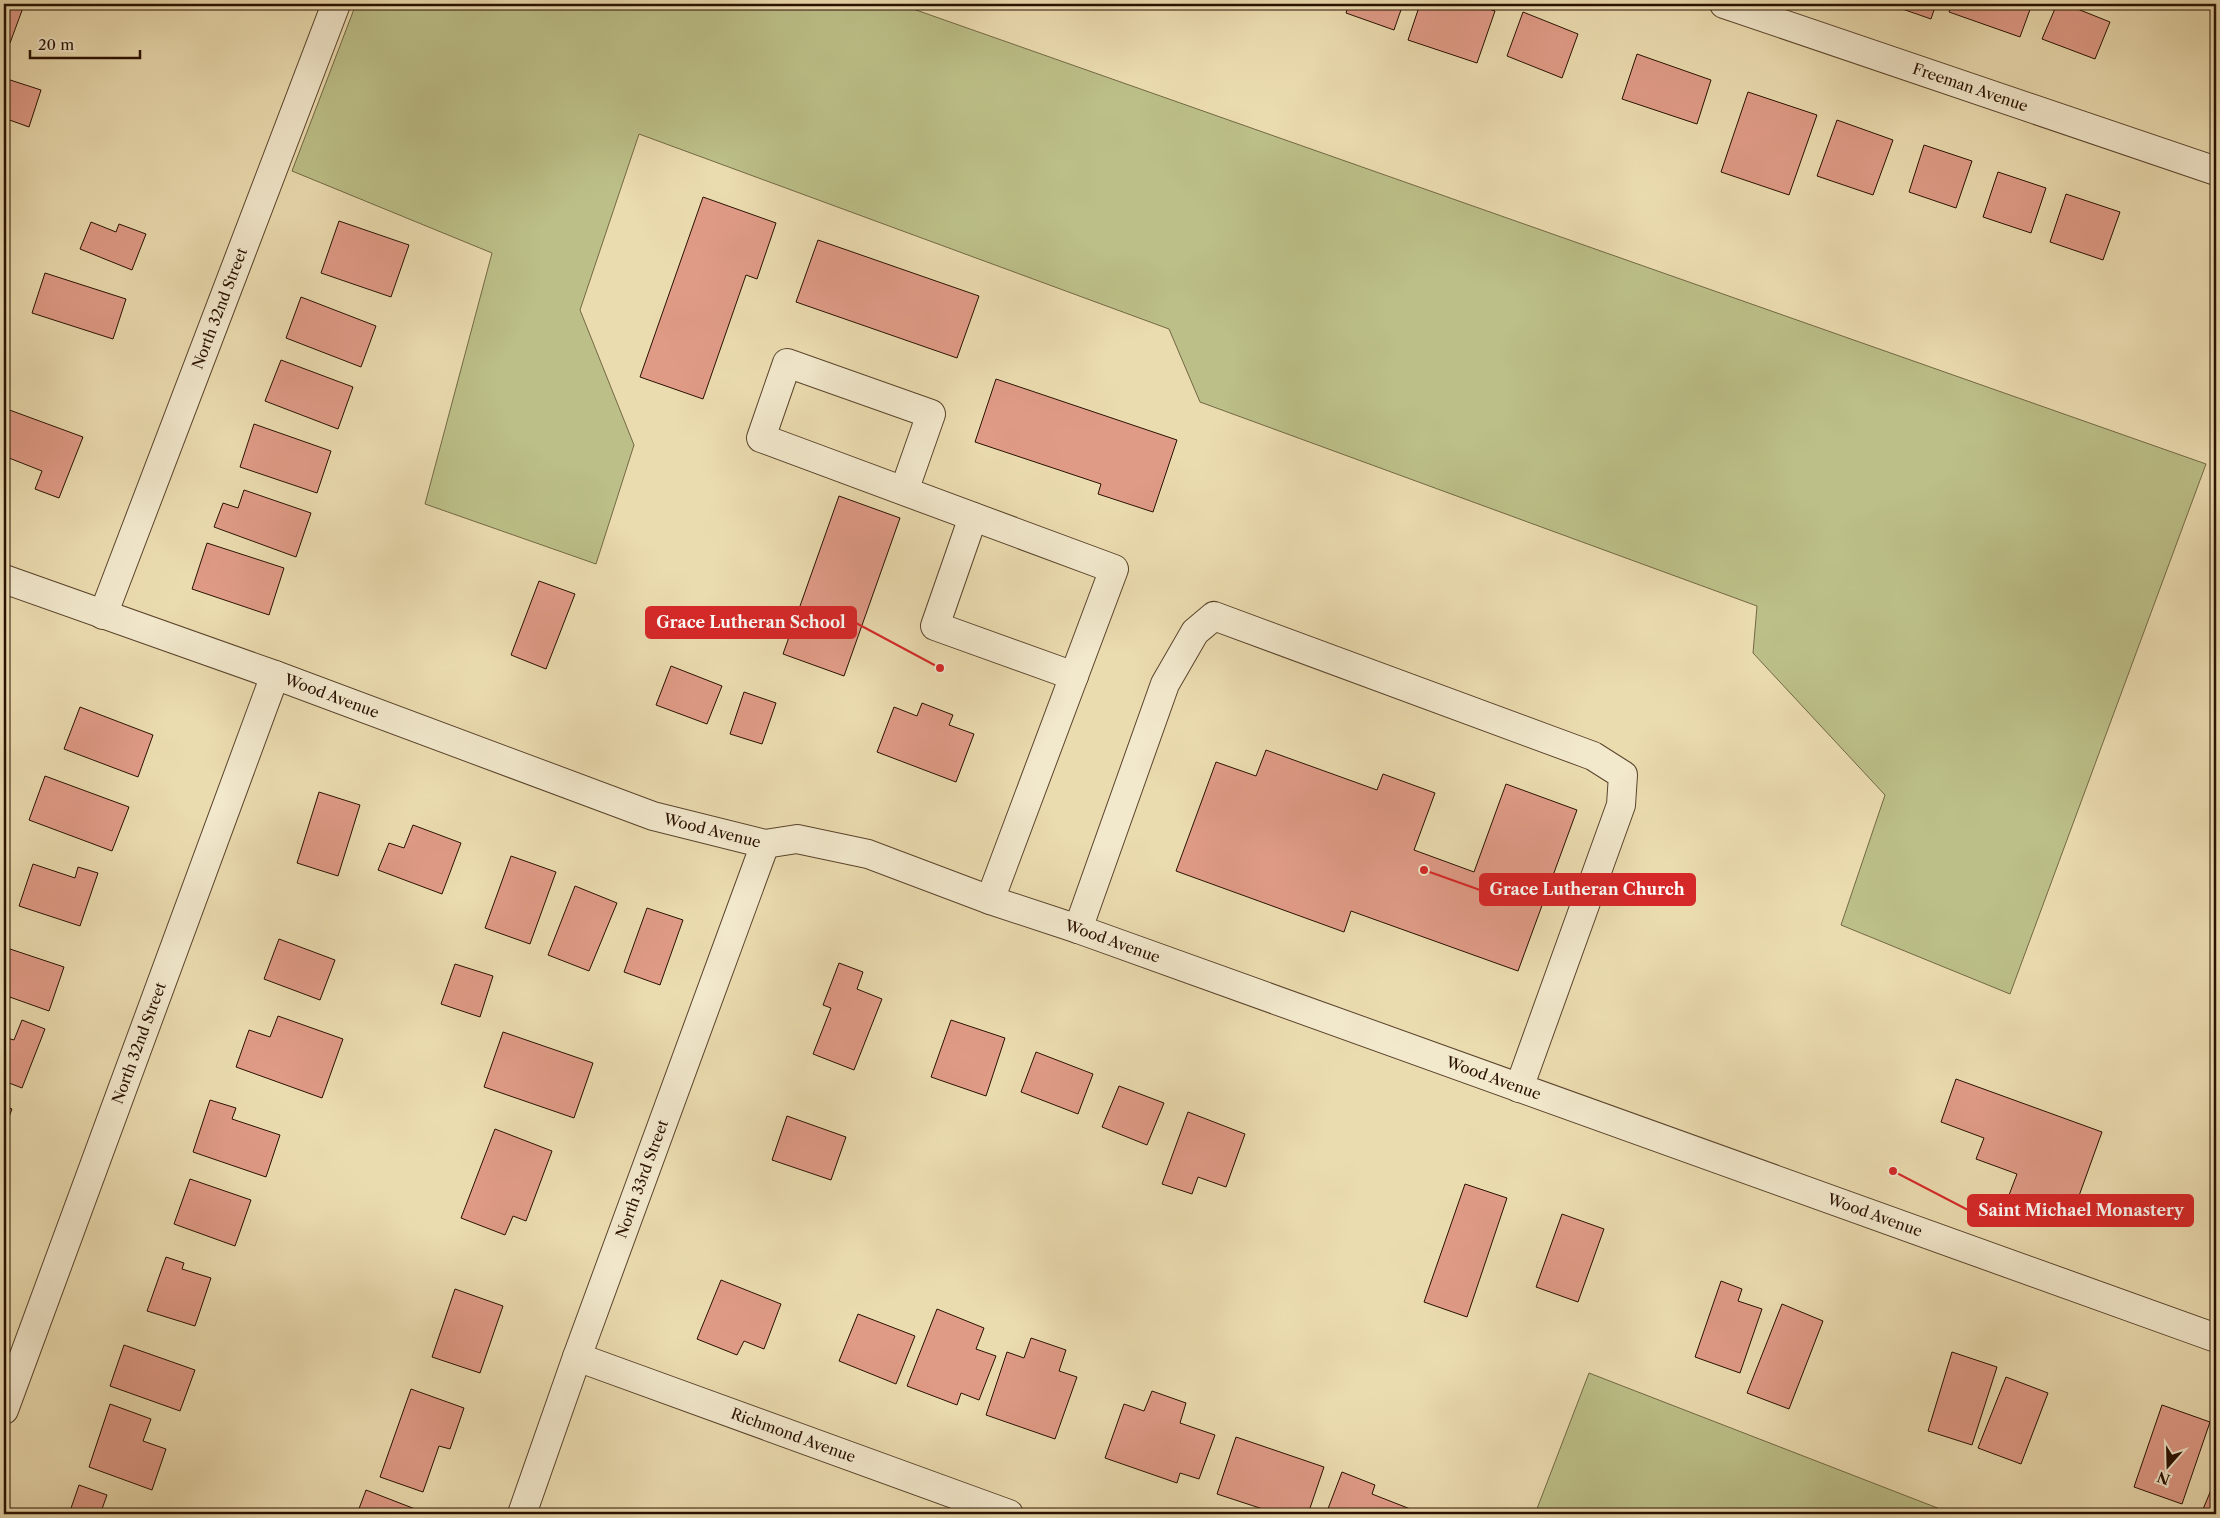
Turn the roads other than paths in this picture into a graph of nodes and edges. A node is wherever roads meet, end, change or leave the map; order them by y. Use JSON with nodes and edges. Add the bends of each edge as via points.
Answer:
{"nodes":[{"id":1,"x":336,"y":4,"type":"edge"},
{"id":2,"x":1724,"y":4,"type":"edge"},
{"id":3,"x":2216,"y":171,"type":"edge"},
{"id":4,"x":904,"y":491,"type":"junction"},
{"id":5,"x":973,"y":517,"type":"junction"},
{"id":6,"x":4,"y":579,"type":"edge"},
{"id":7,"x":103,"y":615,"type":"junction"},
{"id":8,"x":275,"y":675,"type":"junction"},
{"id":9,"x":1074,"y":676,"type":"junction"},
{"id":10,"x":765,"y":844,"type":"junction"},
{"id":11,"x":990,"y":900,"type":"junction"},
{"id":12,"x":1078,"y":929,"type":"junction"},
{"id":13,"x":1519,"y":1088,"type":"junction"},
{"id":14,"x":2216,"y":1338,"type":"edge"},
{"id":15,"x":577,"y":1357,"type":"junction"},
{"id":16,"x":4,"y":1410,"type":"edge"},
{"id":17,"x":522,"y":1514,"type":"edge"},
{"id":18,"x":1009,"y":1514,"type":"edge"}],
"edges":[{"from":1,"to":7,"type":"street","name":"North 32nd Street"},
{"from":2,"to":3,"type":"street","name":"Freeman Avenue"},
{"from":4,"to":4,"type":"street","via":[[761,438],[787,363],[932,414]]},
{"from":4,"to":5,"type":"street"},
{"from":5,"to":9,"type":"street","via":[[935,626]]},
{"from":5,"to":9,"type":"street","via":[[1114,569]]},
{"from":6,"to":7,"type":"street","name":"Wood Avenue"},
{"from":7,"to":8,"type":"street","name":"Wood Avenue"},
{"from":8,"to":10,"type":"street","name":"Wood Avenue","via":[[653,816]]},
{"from":8,"to":16,"type":"street","name":"North 32nd Street"},
{"from":9,"to":11,"type":"street"},
{"from":10,"to":11,"type":"street","name":"Wood Avenue","via":[[797,838],[868,854]]},
{"from":10,"to":15,"type":"street","name":"North 33rd Street"},
{"from":11,"to":12,"type":"street","name":"Wood Avenue"},
{"from":12,"to":13,"type":"street","name":"Wood Avenue"},
{"from":12,"to":13,"type":"street","via":[[1165,684],[1195,632],[1214,616],[1593,756],[1623,775],[1620,805]]},
{"from":13,"to":14,"type":"street","name":"Wood Avenue"},
{"from":15,"to":17,"type":"street","name":"North 33rd Street"},
{"from":15,"to":18,"type":"street","name":"Richmond Avenue"}]}
